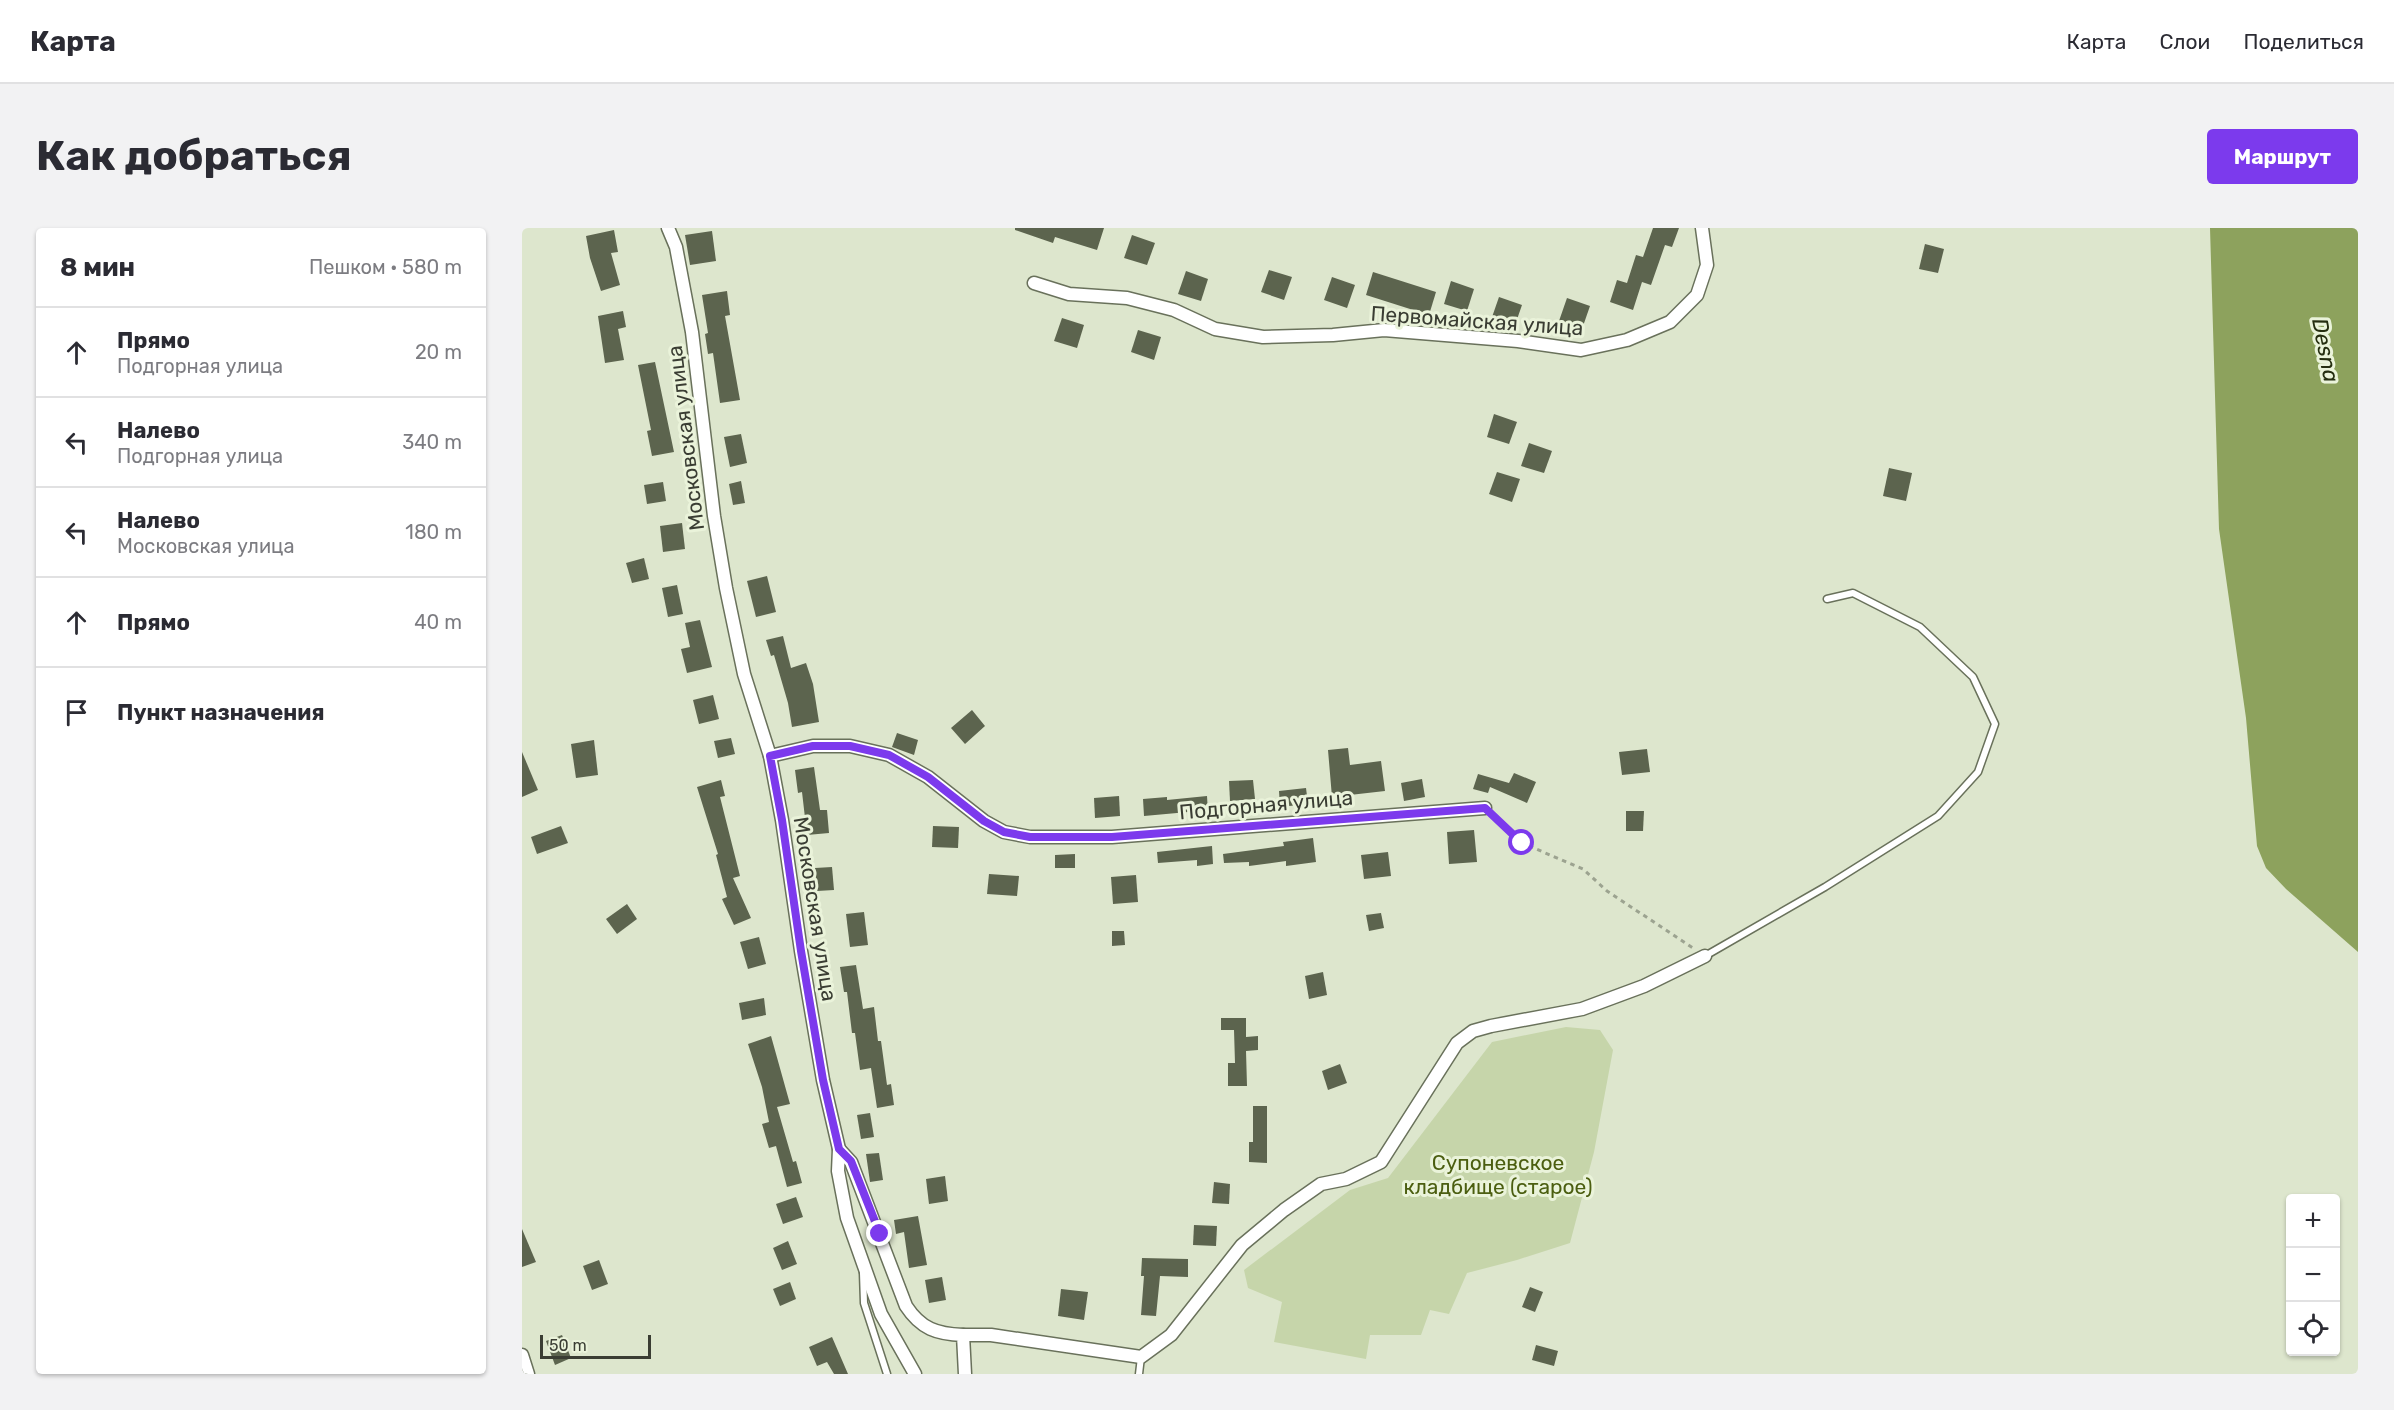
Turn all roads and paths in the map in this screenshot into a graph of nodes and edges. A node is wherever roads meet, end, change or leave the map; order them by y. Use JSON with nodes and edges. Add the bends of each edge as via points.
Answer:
{"nodes":[{"id":1,"x":668,"y":228,"type":"edge"},
{"id":2,"x":1702,"y":228,"type":"edge"},
{"id":3,"x":1034,"y":283,"type":"dead end"},
{"id":4,"x":1827,"y":599,"type":"dead end"},
{"id":5,"x":770,"y":756,"type":"junction"},
{"id":6,"x":1485,"y":808,"type":"joint"},
{"id":7,"x":1705,"y":956,"type":"junction"},
{"id":8,"x":839,"y":1149,"type":"junction"},
{"id":9,"x":863,"y":1261,"type":"junction"},
{"id":10,"x":963,"y":1335,"type":"junction"},
{"id":11,"x":522,"y":1355,"type":"edge"},
{"id":12,"x":1141,"y":1357,"type":"junction"},
{"id":13,"x":528,"y":1374,"type":"edge"},
{"id":14,"x":886,"y":1374,"type":"edge"},
{"id":15,"x":915,"y":1374,"type":"edge"},
{"id":16,"x":965,"y":1374,"type":"edge"},
{"id":17,"x":1139,"y":1374,"type":"edge"}],
"edges":[{"from":1,"to":5,"type":"street","name":"Московская улица","via":[[676,247],[692,332],[726,588],[744,674]]},
{"from":2,"to":3,"type":"street","name":"Первомайская улица","via":[[1707,265],[1697,296],[1670,322],[1627,340],[1581,350],[1384,330],[1263,337],[1215,329],[1174,310],[1127,298],[1070,294]]},
{"from":4,"to":7,"type":"lane","via":[[1853,593],[1920,627],[1973,677],[1995,724],[1978,772],[1938,816]]},
{"from":5,"to":6,"type":"street","name":"Подгорная улица","via":[[813,746],[850,746],[889,755],[928,777],[984,821],[1004,832],[1030,837],[1112,837]]},
{"from":5,"to":8,"type":"street","name":"Московская улица","via":[[821,1069]]},
{"from":6,"to":7,"type":"path","via":[[1522,843],[1583,869],[1607,891]]},
{"from":7,"to":12,"type":"street","via":[[1644,986],[1582,1009],[1473,1031],[1457,1043],[1382,1162],[1346,1179],[1321,1184],[1284,1210],[1242,1245],[1171,1335]]},
{"from":8,"to":9,"type":"street","name":"Московская улица","via":[[838,1171],[847,1218]]},
{"from":8,"to":10,"type":"street","via":[[851,1161],[906,1306],[915,1319],[930,1329]]},
{"from":9,"to":14,"type":"lane","via":[[864,1303]]},
{"from":9,"to":15,"type":"street","name":"Московская улица","via":[[881,1314]]},
{"from":10,"to":12,"type":"street","via":[[991,1335]]},
{"from":10,"to":16,"type":"street"},
{"from":11,"to":13,"type":"street"},
{"from":12,"to":17,"type":"lane"}]}
